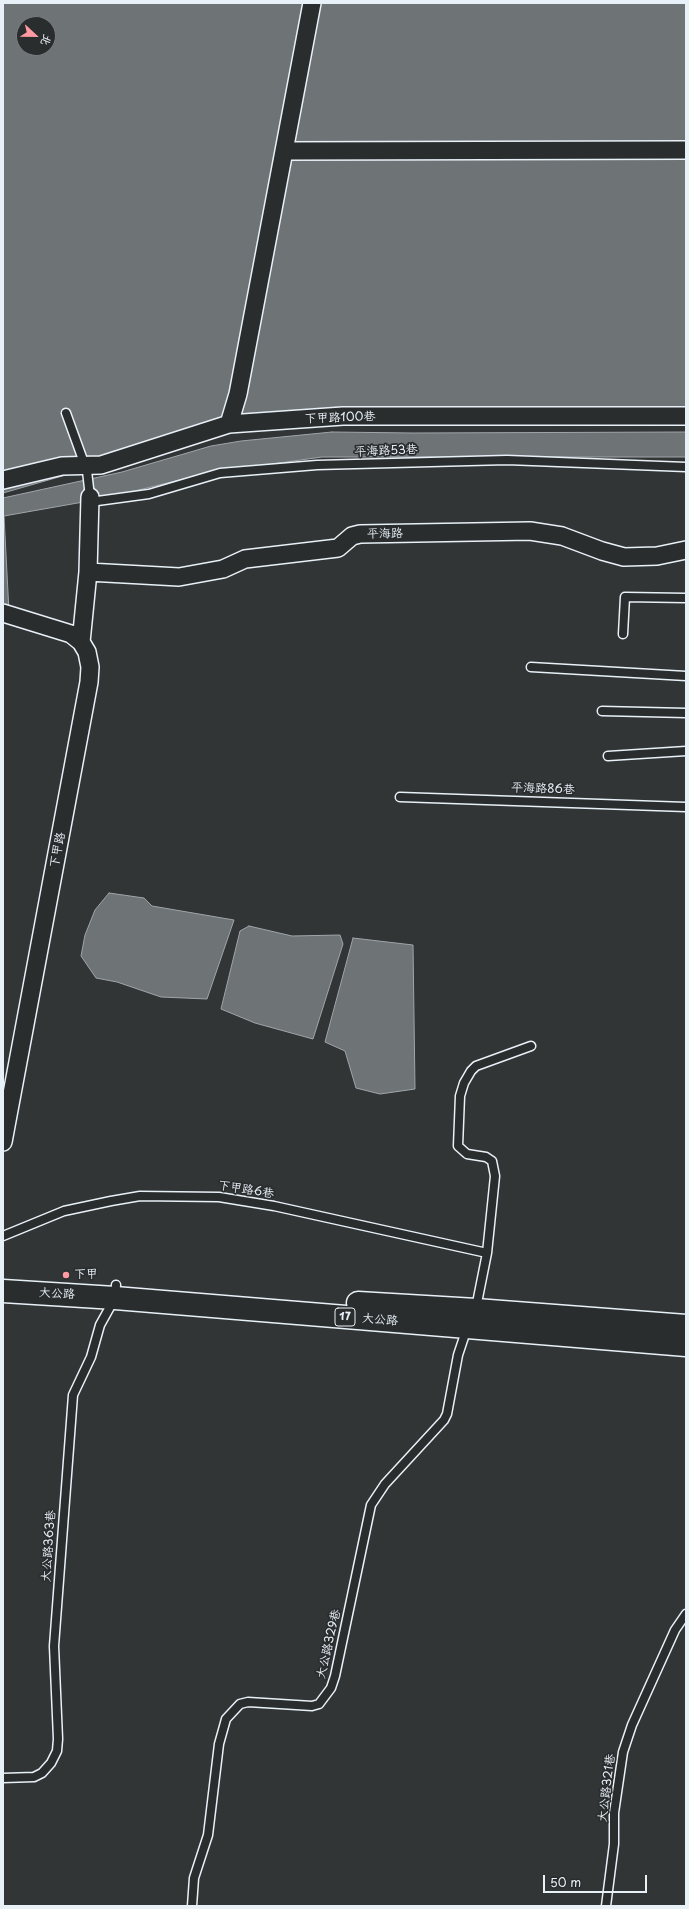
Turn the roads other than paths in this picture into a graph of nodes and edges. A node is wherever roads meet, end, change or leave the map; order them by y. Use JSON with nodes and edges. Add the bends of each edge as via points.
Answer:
{"nodes":[{"id":1,"x":312,"y":3,"type":"edge"},
{"id":2,"x":686,"y":150,"type":"edge"},
{"id":3,"x":285,"y":151,"type":"junction"},
{"id":4,"x":66,"y":413,"type":"dead end"},
{"id":5,"x":686,"y":416,"type":"edge"},
{"id":6,"x":229,"y":424,"type":"junction"},
{"id":7,"x":686,"y":467,"type":"edge"},
{"id":8,"x":86,"y":469,"type":"junction"},
{"id":9,"x":3,"y":480,"type":"edge"},
{"id":10,"x":90,"y":500,"type":"junction"},
{"id":11,"x":686,"y":550,"type":"edge"},
{"id":12,"x":88,"y":572,"type":"junction"},
{"id":13,"x":686,"y":598,"type":"edge"},
{"id":14,"x":3,"y":613,"type":"edge"},
{"id":15,"x":623,"y":634,"type":"dead end"},
{"id":16,"x":81,"y":642,"type":"junction"},
{"id":17,"x":531,"y":667,"type":"dead end"},
{"id":18,"x":686,"y":676,"type":"edge"},
{"id":19,"x":602,"y":712,"type":"dead end"},
{"id":20,"x":686,"y":713,"type":"edge"},
{"id":21,"x":686,"y":751,"type":"edge"},
{"id":22,"x":608,"y":756,"type":"dead end"},
{"id":23,"x":400,"y":797,"type":"dead end"},
{"id":24,"x":686,"y":804,"type":"edge"},
{"id":25,"x":531,"y":1046,"type":"dead end"},
{"id":26,"x":3,"y":1142,"type":"edge"},
{"id":27,"x":3,"y":1236,"type":"edge"},
{"id":28,"x":487,"y":1253,"type":"junction"},
{"id":29,"x":3,"y":1279,"type":"edge"},
{"id":30,"x":3,"y":1291,"type":"edge"},
{"id":31,"x":116,"y":1292,"type":"junction"},
{"id":32,"x":472,"y":1318,"type":"junction"},
{"id":33,"x":686,"y":1326,"type":"edge"},
{"id":34,"x":686,"y":1345,"type":"edge"},
{"id":35,"x":686,"y":1614,"type":"edge"},
{"id":36,"x":3,"y":1778,"type":"edge"},
{"id":37,"x":192,"y":1906,"type":"edge"},
{"id":38,"x":606,"y":1906,"type":"edge"}],
"edges":[{"from":1,"to":3,"type":"street"},
{"from":2,"to":3,"type":"street"},
{"from":3,"to":6,"type":"street","via":[[238,394]]},
{"from":4,"to":8,"type":"lane"},
{"from":5,"to":6,"type":"street","name":"下甲路100巷","via":[[343,416]]},
{"from":6,"to":8,"type":"street","name":"下甲路100巷"},
{"from":7,"to":10,"type":"lane","name":"平海路53巷","via":[[507,460],[317,465],[220,473],[148,494]]},
{"from":8,"to":9,"type":"street","name":"下甲路100巷","via":[[62,466]]},
{"from":8,"to":10,"type":"lane"},
{"from":10,"to":12,"type":"street"},
{"from":11,"to":12,"type":"street","name":"平海路","via":[[675,554],[624,557],[562,536],[530,531],[360,534],[352,536],[338,548],[251,558],[223,569],[185,576]]},
{"from":12,"to":16,"type":"street"},
{"from":13,"to":15,"type":"lane","via":[[625,597]]},
{"from":14,"to":16,"type":"street","via":[[72,634]]},
{"from":16,"to":26,"type":"street","name":"下甲路","via":[[89,660],[90,682]]},
{"from":17,"to":18,"type":"lane"},
{"from":19,"to":20,"type":"lane"},
{"from":21,"to":22,"type":"lane"},
{"from":23,"to":24,"type":"lane","name":"平海路86巷"},
{"from":25,"to":28,"type":"lane","via":[[476,1066],[464,1083],[460,1096],[458,1146],[468,1154],[486,1157],[494,1166]]},
{"from":27,"to":28,"type":"lane","name":"下甲路6巷","via":[[64,1211],[140,1196],[219,1197],[282,1208]]},
{"from":28,"to":32,"type":"lane"},
{"from":29,"to":31,"type":"main road","name":"大公路","number":"17"},
{"from":30,"to":31,"type":"main road","name":"大公路","number":"17"},
{"from":31,"to":32,"type":"main road","name":"大公路","number":"17"},
{"from":31,"to":36,"type":"lane","name":"大公路363巷","via":[[100,1325],[91,1357],[73,1395],[54,1646],[57,1750],[51,1763],[42,1773],[34,1777]]},
{"from":32,"to":33,"type":"main road","name":"大公路","number":"17"},
{"from":32,"to":34,"type":"main road","name":"大公路","number":"17"},
{"from":32,"to":37,"type":"lane","name":"大公路329巷","via":[[458,1355],[444,1420],[385,1484],[371,1505],[331,1688],[319,1704],[312,1706],[248,1702],[240,1704],[226,1719],[219,1744],[208,1835],[194,1878]]},
{"from":35,"to":38,"type":"lane","name":"大公路321巷","via":[[675,1630],[632,1725],[623,1752],[614,1813],[614,1844]]}]}
